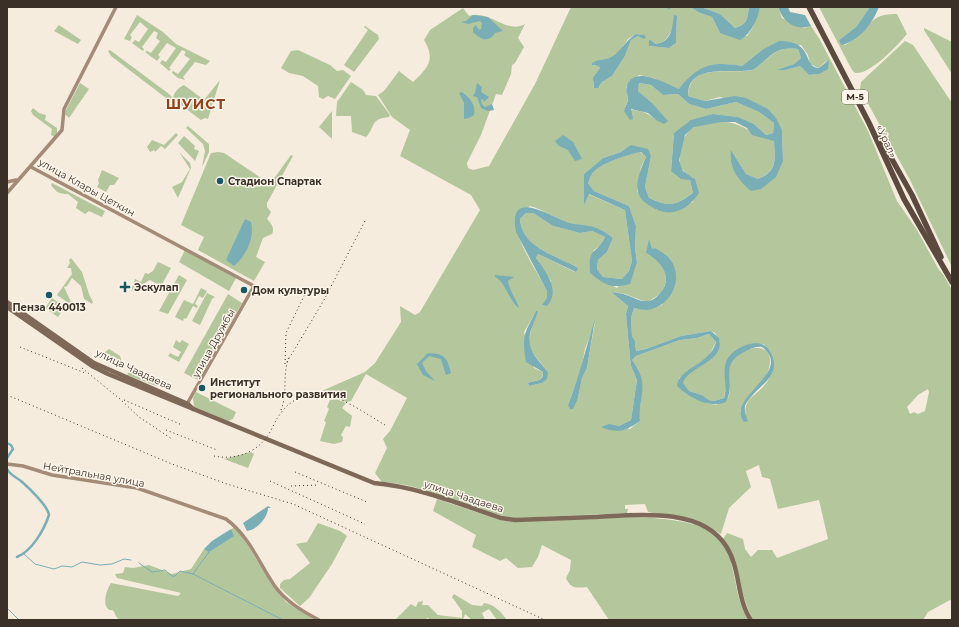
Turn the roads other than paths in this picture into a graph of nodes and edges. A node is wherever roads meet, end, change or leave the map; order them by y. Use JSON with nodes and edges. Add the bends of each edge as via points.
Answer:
{"nodes":[{"id":1,"x":116,"y":7,"type":"edge"},
{"id":2,"x":809,"y":7,"type":"edge"},
{"id":3,"x":813,"y":7,"type":"edge"},
{"id":4,"x":31,"y":167,"type":"junction"},
{"id":5,"x":19,"y":178,"type":"junction"},
{"id":6,"x":7,"y":182,"type":"edge"},
{"id":7,"x":907,"y":186,"type":"junction"},
{"id":8,"x":899,"y":188,"type":"junction"},
{"id":9,"x":7,"y":193,"type":"edge"},
{"id":10,"x":932,"y":237,"type":"junction"},
{"id":11,"x":938,"y":257,"type":"junction"},
{"id":12,"x":952,"y":276,"type":"edge"},
{"id":13,"x":952,"y":282,"type":"edge"},
{"id":14,"x":254,"y":286,"type":"joint"},
{"id":15,"x":7,"y":302,"type":"edge"},
{"id":16,"x":7,"y":307,"type":"edge"},
{"id":17,"x":186,"y":405,"type":"junction"},
{"id":18,"x":9,"y":464,"type":"edge"},
{"id":19,"x":320,"y":620,"type":"edge"},
{"id":20,"x":751,"y":620,"type":"edge"}],
"edges":[{"from":1,"to":4,"type":"main road","name":"улица Клары Цеткин","via":[[64,109],[62,130]]},
{"from":2,"to":8,"type":"highway","name":"«Урал»","number":"М-5","via":[[872,129]]},
{"from":3,"to":7,"type":"highway","name":"«Урал»","number":"М-5"},
{"from":4,"to":5,"type":"main road"},
{"from":4,"to":14,"type":"main road","name":"улица Клары Цеткин"},
{"from":5,"to":6,"type":"main road"},
{"from":5,"to":9,"type":"main road"},
{"from":7,"to":8,"type":"highway","via":[[909,192],[906,196]]},
{"from":7,"to":10,"type":"highway","name":"«Урал»","number":"М-5"},
{"from":8,"to":11,"type":"highway","name":"«Урал»","number":"М-5"},
{"from":10,"to":11,"type":"highway","via":[[913,200],[909,199],[908,203]]},
{"from":10,"to":12,"type":"highway","name":"«Урал»","number":"М-5"},
{"from":11,"to":13,"type":"highway","name":"«Урал»","number":"М-5"},
{"from":14,"to":17,"type":"main road","name":"улица Дружбы"},
{"from":15,"to":17,"type":"main road","name":"улица Чаадаева","via":[[94,363]]},
{"from":16,"to":17,"type":"main road","name":"улица Чаадаева","via":[[92,366],[125,382]]},
{"from":17,"to":20,"type":"main road","name":"улица Чаадаева","via":[[363,480],[423,491],[501,518],[515,520],[648,514],[697,522],[717,534],[730,552],[743,604]]},
{"from":18,"to":19,"type":"main road","name":"Нейтральная улица","via":[[52,475],[137,488],[226,518],[248,540],[274,586],[288,601]]}]}
